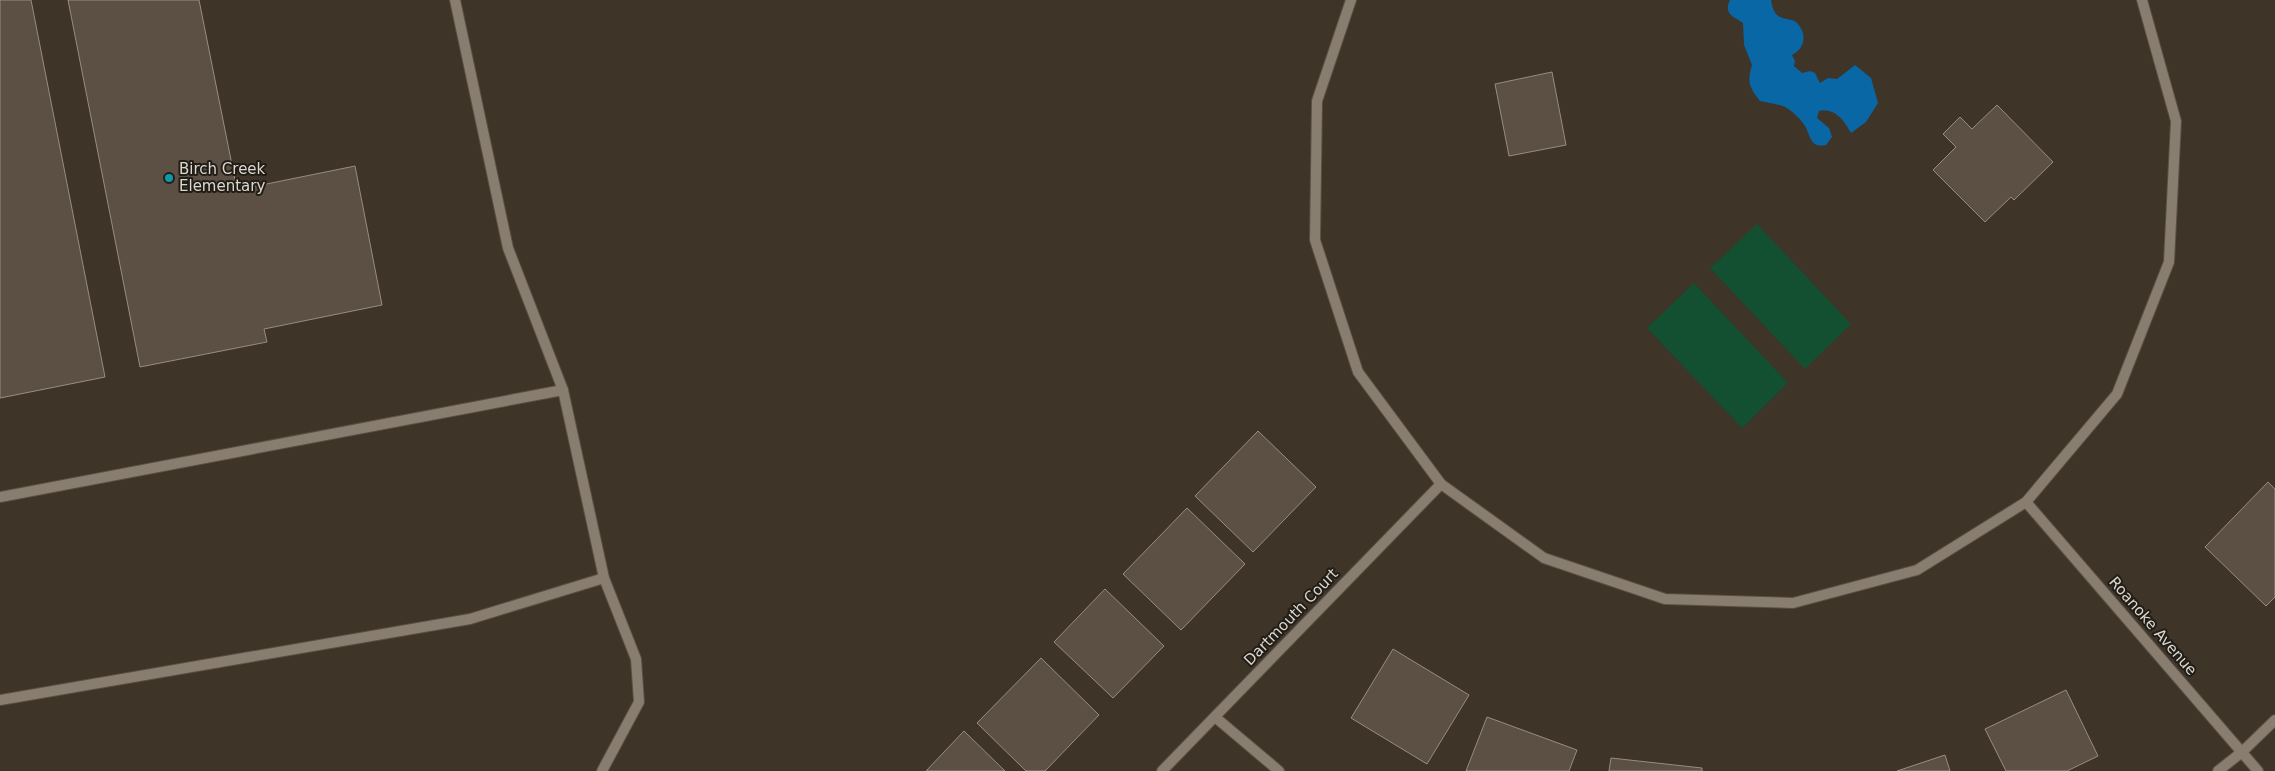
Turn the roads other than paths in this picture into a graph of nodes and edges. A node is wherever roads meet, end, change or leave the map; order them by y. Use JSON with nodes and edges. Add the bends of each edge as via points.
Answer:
{"nodes":[{"id":1,"x":455,"y":0,"type":"edge"},
{"id":2,"x":1351,"y":0,"type":"edge"},
{"id":3,"x":2142,"y":0,"type":"edge"},
{"id":4,"x":563,"y":390,"type":"junction"},
{"id":5,"x":1441,"y":484,"type":"junction"},
{"id":6,"x":0,"y":497,"type":"edge"},
{"id":7,"x":2026,"y":502,"type":"junction"},
{"id":8,"x":604,"y":578,"type":"junction"},
{"id":9,"x":0,"y":700,"type":"edge"},
{"id":10,"x":1215,"y":717,"type":"junction"},
{"id":11,"x":2275,"y":720,"type":"edge"},
{"id":12,"x":2242,"y":752,"type":"junction"},
{"id":13,"x":602,"y":771,"type":"edge"},
{"id":14,"x":1162,"y":771,"type":"edge"},
{"id":15,"x":1280,"y":771,"type":"edge"},
{"id":16,"x":2218,"y":771,"type":"edge"},
{"id":17,"x":2258,"y":771,"type":"edge"}],
"edges":[{"from":1,"to":4,"type":"street","via":[[508,248]]},
{"from":2,"to":5,"type":"street","via":[[1317,101],[1315,240],[1358,372]]},
{"from":3,"to":7,"type":"street","via":[[2176,121],[2169,262],[2117,394]]},
{"from":4,"to":6,"type":"street"},
{"from":4,"to":8,"type":"street"},
{"from":5,"to":7,"type":"street","via":[[1544,558],[1665,600],[1793,603],[1917,570]]},
{"from":5,"to":10,"type":"street","name":"Dartmouth Court"},
{"from":7,"to":12,"type":"street","name":"Roanoke Avenue"},
{"from":8,"to":9,"type":"street","via":[[470,619]]},
{"from":8,"to":13,"type":"street","via":[[636,658],[639,702]]},
{"from":10,"to":14,"type":"street","name":"Dartmouth Court"},
{"from":10,"to":15,"type":"street"},
{"from":11,"to":12,"type":"street"},
{"from":12,"to":16,"type":"street"},
{"from":12,"to":17,"type":"street","name":"Roanoke Avenue"}]}
